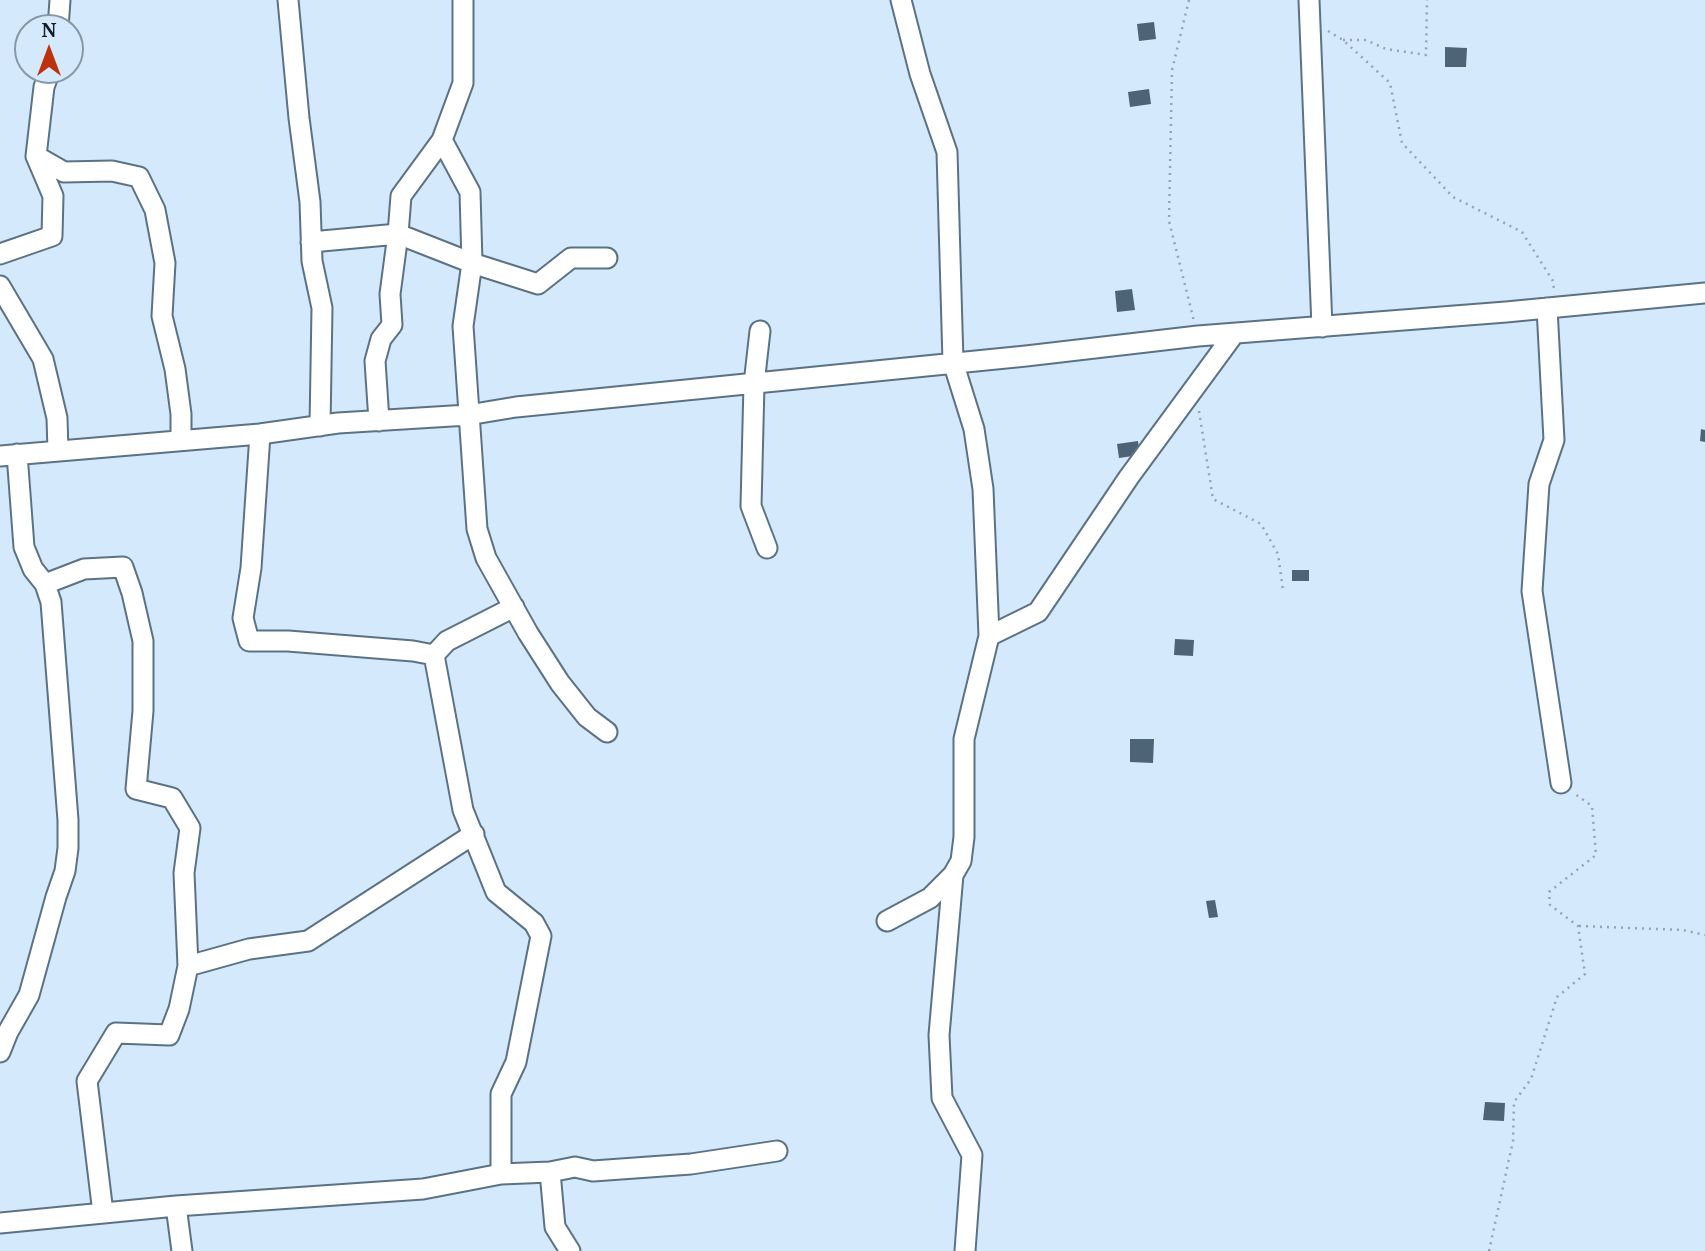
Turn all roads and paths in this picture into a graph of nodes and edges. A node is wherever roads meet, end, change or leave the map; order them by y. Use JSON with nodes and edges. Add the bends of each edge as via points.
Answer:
{"nodes":[{"id":1,"x":288,"y":0,"type":"edge"},
{"id":2,"x":463,"y":0,"type":"edge"},
{"id":3,"x":901,"y":0,"type":"edge"},
{"id":4,"x":1189,"y":0,"type":"edge"},
{"id":5,"x":1309,"y":0,"type":"edge"},
{"id":6,"x":1427,"y":0,"type":"edge"},
{"id":7,"x":1310,"y":21,"type":"junction"},
{"id":8,"x":1343,"y":40,"type":"junction"},
{"id":9,"x":45,"y":84,"type":"edge"},
{"id":10,"x":442,"y":140,"type":"junction"},
{"id":11,"x":36,"y":156,"type":"junction"},
{"id":12,"x":398,"y":234,"type":"junction"},
{"id":13,"x":312,"y":242,"type":"junction"},
{"id":14,"x":0,"y":254,"type":"edge"},
{"id":15,"x":607,"y":258,"type":"dead end"},
{"id":16,"x":472,"y":263,"type":"junction"},
{"id":17,"x":0,"y":286,"type":"edge"},
{"id":18,"x":1705,"y":293,"type":"edge"},
{"id":19,"x":1551,"y":308,"type":"junction"},
{"id":20,"x":1322,"y":327,"type":"junction"},
{"id":21,"x":760,"y":331,"type":"dead end"},
{"id":22,"x":1234,"y":334,"type":"junction"},
{"id":23,"x":1198,"y":336,"type":"junction"},
{"id":24,"x":953,"y":362,"type":"junction"},
{"id":25,"x":754,"y":384,"type":"junction"},
{"id":26,"x":1196,"y":385,"type":"junction"},
{"id":27,"x":468,"y":415,"type":"junction"},
{"id":28,"x":379,"y":421,"type":"junction"},
{"id":29,"x":320,"y":426,"type":"junction"},
{"id":30,"x":260,"y":433,"type":"junction"},
{"id":31,"x":181,"y":440,"type":"junction"},
{"id":32,"x":58,"y":451,"type":"junction"},
{"id":33,"x":9,"y":455,"type":"edge"},
{"id":34,"x":767,"y":548,"type":"dead end"},
{"id":35,"x":45,"y":584,"type":"junction"},
{"id":36,"x":1283,"y":590,"type":"dead end"},
{"id":37,"x":514,"y":607,"type":"junction"},
{"id":38,"x":989,"y":636,"type":"junction"},
{"id":39,"x":435,"y":655,"type":"junction"},
{"id":40,"x":607,"y":732,"type":"dead end"},
{"id":41,"x":1561,"y":783,"type":"joint"},
{"id":42,"x":474,"y":834,"type":"junction"},
{"id":43,"x":953,"y":875,"type":"junction"},
{"id":44,"x":887,"y":920,"type":"dead end"},
{"id":45,"x":1578,"y":926,"type":"junction"},
{"id":46,"x":1705,"y":935,"type":"edge"},
{"id":47,"x":188,"y":966,"type":"junction"},
{"id":48,"x":0,"y":1052,"type":"edge"},
{"id":49,"x":778,"y":1151,"type":"dead end"},
{"id":50,"x":550,"y":1172,"type":"junction"},
{"id":51,"x":501,"y":1174,"type":"junction"},
{"id":52,"x":176,"y":1206,"type":"junction"},
{"id":53,"x":103,"y":1213,"type":"junction"},
{"id":54,"x":0,"y":1223,"type":"edge"},
{"id":55,"x":182,"y":1251,"type":"edge"},
{"id":56,"x":570,"y":1251,"type":"edge"},
{"id":57,"x":965,"y":1251,"type":"edge"},
{"id":58,"x":1489,"y":1251,"type":"edge"}],
"edges":[{"from":1,"to":13,"type":"street"},
{"from":2,"to":10,"type":"street","via":[[463,83]]},
{"from":3,"to":24,"type":"street","via":[[947,152]]},
{"from":4,"to":23,"type":"path","via":[[1172,70],[1169,221]]},
{"from":5,"to":7,"type":"street"},
{"from":6,"to":8,"type":"path","via":[[1426,55],[1385,50],[1366,40]]},
{"from":7,"to":8,"type":"path"},
{"from":7,"to":20,"type":"street"},
{"from":8,"to":19,"type":"path","via":[[1390,83],[1402,143],[1453,197],[1522,232],[1553,281]]},
{"from":9,"to":11,"type":"street"},
{"from":10,"to":12,"type":"street","via":[[401,196]]},
{"from":10,"to":16,"type":"street","via":[[470,192]]},
{"from":11,"to":14,"type":"street","via":[[52,196],[52,236]]},
{"from":11,"to":31,"type":"street","via":[[64,172],[112,171],[139,177],[155,210],[165,263],[162,317],[175,369]]},
{"from":12,"to":13,"type":"street"},
{"from":12,"to":16,"type":"street"},
{"from":12,"to":28,"type":"street","via":[[390,294],[392,325],[380,339],[375,361]]},
{"from":13,"to":29,"type":"street","via":[[322,308]]},
{"from":15,"to":16,"type":"street","via":[[571,258],[538,284]]},
{"from":16,"to":27,"type":"street","via":[[463,326]]},
{"from":17,"to":32,"type":"street","via":[[43,359],[57,418]]},
{"from":18,"to":19,"type":"street"},
{"from":19,"to":20,"type":"street"},
{"from":19,"to":41,"type":"street","via":[[1554,440],[1539,484],[1532,592]]},
{"from":20,"to":22,"type":"street"},
{"from":21,"to":25,"type":"street"},
{"from":22,"to":23,"type":"street"},
{"from":22,"to":26,"type":"street"},
{"from":23,"to":24,"type":"street"},
{"from":24,"to":25,"type":"street"},
{"from":24,"to":38,"type":"street","via":[[974,429],[983,489]]},
{"from":25,"to":27,"type":"street"},
{"from":25,"to":34,"type":"street","via":[[751,506]]},
{"from":26,"to":36,"type":"path","via":[[1213,499],[1261,524],[1278,554]]},
{"from":26,"to":38,"type":"street","via":[[1038,612]]},
{"from":27,"to":28,"type":"street"},
{"from":27,"to":37,"type":"street","via":[[477,529],[486,558]]},
{"from":28,"to":29,"type":"street"},
{"from":29,"to":30,"type":"street"},
{"from":30,"to":31,"type":"street"},
{"from":30,"to":39,"type":"street","via":[[243,618],[249,641]]},
{"from":31,"to":32,"type":"street"},
{"from":32,"to":33,"type":"street"},
{"from":33,"to":35,"type":"street","via":[[24,547]]},
{"from":35,"to":47,"type":"street","via":[[84,569],[123,567],[143,641],[136,789],[172,798],[190,828],[184,873]]},
{"from":35,"to":48,"type":"street","via":[[51,602],[68,848],[29,995]]},
{"from":37,"to":39,"type":"street","via":[[447,641]]},
{"from":37,"to":40,"type":"street","via":[[561,683],[587,717]]},
{"from":38,"to":43,"type":"street","via":[[964,739],[964,838],[961,861]]},
{"from":39,"to":42,"type":"street","via":[[463,810]]},
{"from":41,"to":45,"type":"path","via":[[1592,806],[1596,855],[1549,892],[1550,905]]},
{"from":42,"to":47,"type":"street","via":[[308,941],[249,949]]},
{"from":42,"to":51,"type":"street","via":[[496,892],[534,923],[541,936],[516,1062],[501,1094]]},
{"from":43,"to":44,"type":"street","via":[[930,898]]},
{"from":43,"to":57,"type":"street","via":[[939,1035],[942,1098],[972,1155]]},
{"from":45,"to":46,"type":"path"},
{"from":45,"to":58,"type":"path","via":[[1585,974],[1557,997],[1531,1079],[1514,1101],[1513,1141]]},
{"from":47,"to":53,"type":"street","via":[[169,1035],[116,1034],[87,1081]]},
{"from":49,"to":50,"type":"street","via":[[691,1164],[593,1171],[576,1167]]},
{"from":50,"to":51,"type":"street"},
{"from":50,"to":56,"type":"street","via":[[555,1227]]},
{"from":51,"to":52,"type":"street","via":[[423,1189]]},
{"from":52,"to":53,"type":"street"},
{"from":52,"to":55,"type":"street"},
{"from":53,"to":54,"type":"street"}]}
